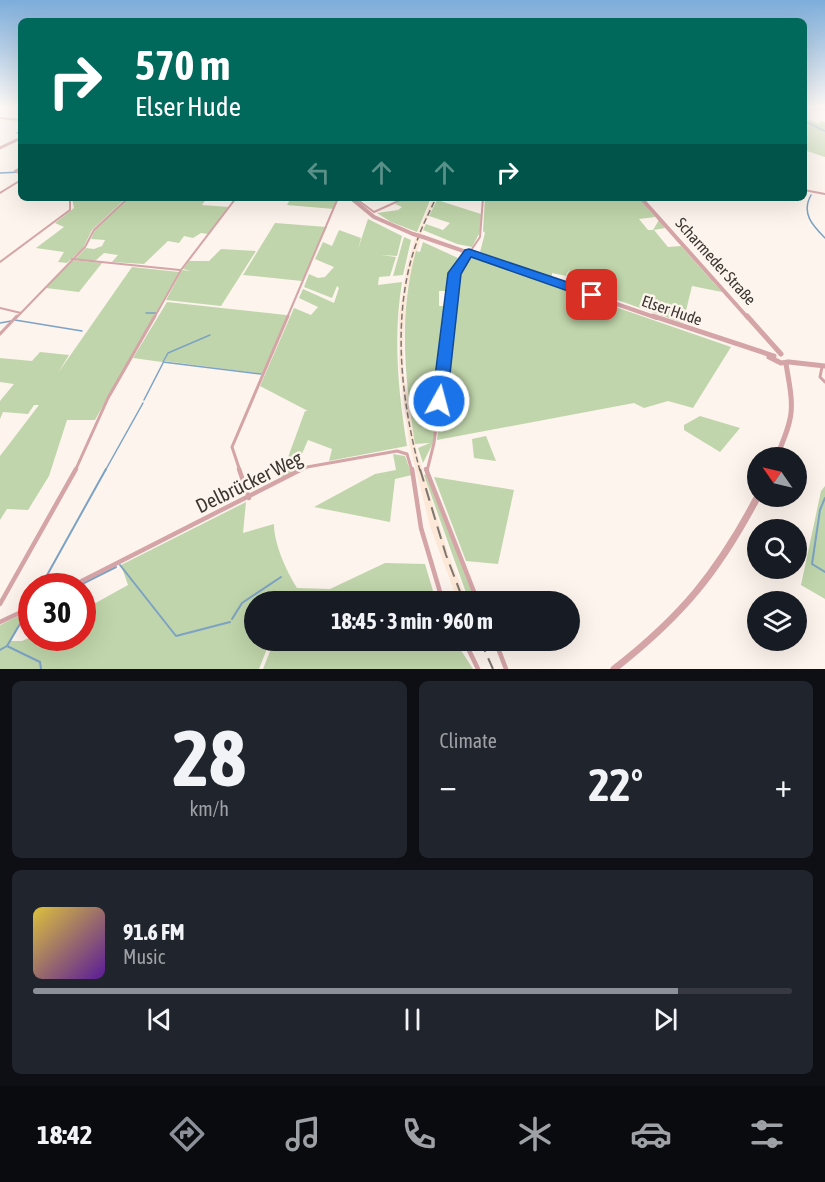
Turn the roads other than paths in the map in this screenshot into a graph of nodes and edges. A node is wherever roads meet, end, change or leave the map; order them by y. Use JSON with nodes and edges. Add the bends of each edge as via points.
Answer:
{"nodes":[{"id":1,"x":18,"y":139,"type":"edge"},
{"id":2,"x":0,"y":148,"type":"edge"},
{"id":3,"x":18,"y":182,"type":"edge"},
{"id":4,"x":807,"y":190,"type":"edge"},
{"id":5,"x":0,"y":194,"type":"edge"},
{"id":6,"x":825,"y":194,"type":"edge"},
{"id":7,"x":71,"y":201,"type":"edge"},
{"id":8,"x":125,"y":201,"type":"edge"},
{"id":9,"x":234,"y":201,"type":"edge"},
{"id":10,"x":337,"y":201,"type":"edge"},
{"id":11,"x":356,"y":201,"type":"edge"},
{"id":12,"x":358,"y":201,"type":"edge"},
{"id":13,"x":398,"y":201,"type":"edge"},
{"id":14,"x":483,"y":201,"type":"edge"},
{"id":15,"x":644,"y":201,"type":"edge"},
{"id":16,"x":469,"y":252,"type":"junction"},
{"id":17,"x":72,"y":259,"type":"junction"},
{"id":18,"x":0,"y":262,"type":"edge"},
{"id":19,"x":182,"y":270,"type":"junction"},
{"id":20,"x":0,"y":308,"type":"edge"},
{"id":21,"x":21,"y":313,"type":"junction"},
{"id":22,"x":0,"y":334,"type":"edge"},
{"id":23,"x":776,"y":355,"type":"junction"},
{"id":24,"x":786,"y":362,"type":"junction"},
{"id":25,"x":824,"y":365,"type":"edge"},
{"id":26,"x":825,"y":382,"type":"edge"},
{"id":27,"x":780,"y":447,"type":"edge"},
{"id":28,"x":249,"y":498,"type":"junction"},
{"id":29,"x":752,"y":507,"type":"edge"},
{"id":30,"x":96,"y":574,"type":"edge"},
{"id":31,"x":440,"y":591,"type":"edge"},
{"id":32,"x":474,"y":591,"type":"edge"},
{"id":33,"x":0,"y":604,"type":"edge"},
{"id":34,"x":18,"y":614,"type":"edge"},
{"id":35,"x":0,"y":622,"type":"edge"},
{"id":36,"x":469,"y":651,"type":"edge"},
{"id":37,"x":499,"y":651,"type":"edge"},
{"id":38,"x":478,"y":669,"type":"edge"},
{"id":39,"x":506,"y":669,"type":"edge"},
{"id":40,"x":614,"y":669,"type":"edge"}],
"edges":[{"from":1,"to":2,"type":"street"},
{"from":3,"to":5,"type":"street"},
{"from":4,"to":6,"type":"street"},
{"from":7,"to":18,"type":"street","via":[[70,210]]},
{"from":8,"to":17,"type":"street","via":[[94,230],[85,248]]},
{"from":9,"to":19,"type":"street"},
{"from":10,"to":28,"type":"street","via":[[232,448]]},
{"from":11,"to":16,"type":"street","name":"Elser Hude","bridge":true,"via":[[374,217]]},
{"from":12,"to":13,"type":"street","via":[[374,212]]},
{"from":14,"to":16,"type":"street","via":[[481,236]]},
{"from":15,"to":23,"type":"street","name":"Scharmeder Straße","via":[[770,342]]},
{"from":16,"to":23,"type":"street","name":"Elser Hude","via":[[753,351]]},
{"from":16,"to":32,"type":"street","via":[[454,273],[434,443],[426,469]]},
{"from":17,"to":19,"type":"street"},
{"from":17,"to":21,"type":"street"},
{"from":19,"to":33,"type":"street"},
{"from":20,"to":21,"type":"street"},
{"from":21,"to":22,"type":"street"},
{"from":23,"to":24,"type":"street"},
{"from":23,"to":24,"type":"street"},
{"from":24,"to":25,"type":"street"},
{"from":24,"to":27,"type":"street","via":[[793,395],[792,414]]},
{"from":25,"to":26,"type":"street","via":[[819,373]]},
{"from":28,"to":30,"type":"street","name":"Delbrücker Weg"},
{"from":28,"to":31,"type":"street","name":"Delbrücker Weg","via":[[307,467],[394,451],[407,453],[416,481],[421,528]]},
{"from":29,"to":40,"type":"street","via":[[702,591],[653,639]]},
{"from":34,"to":35,"type":"street"},
{"from":36,"to":38,"type":"street"},
{"from":37,"to":39,"type":"street"}]}
